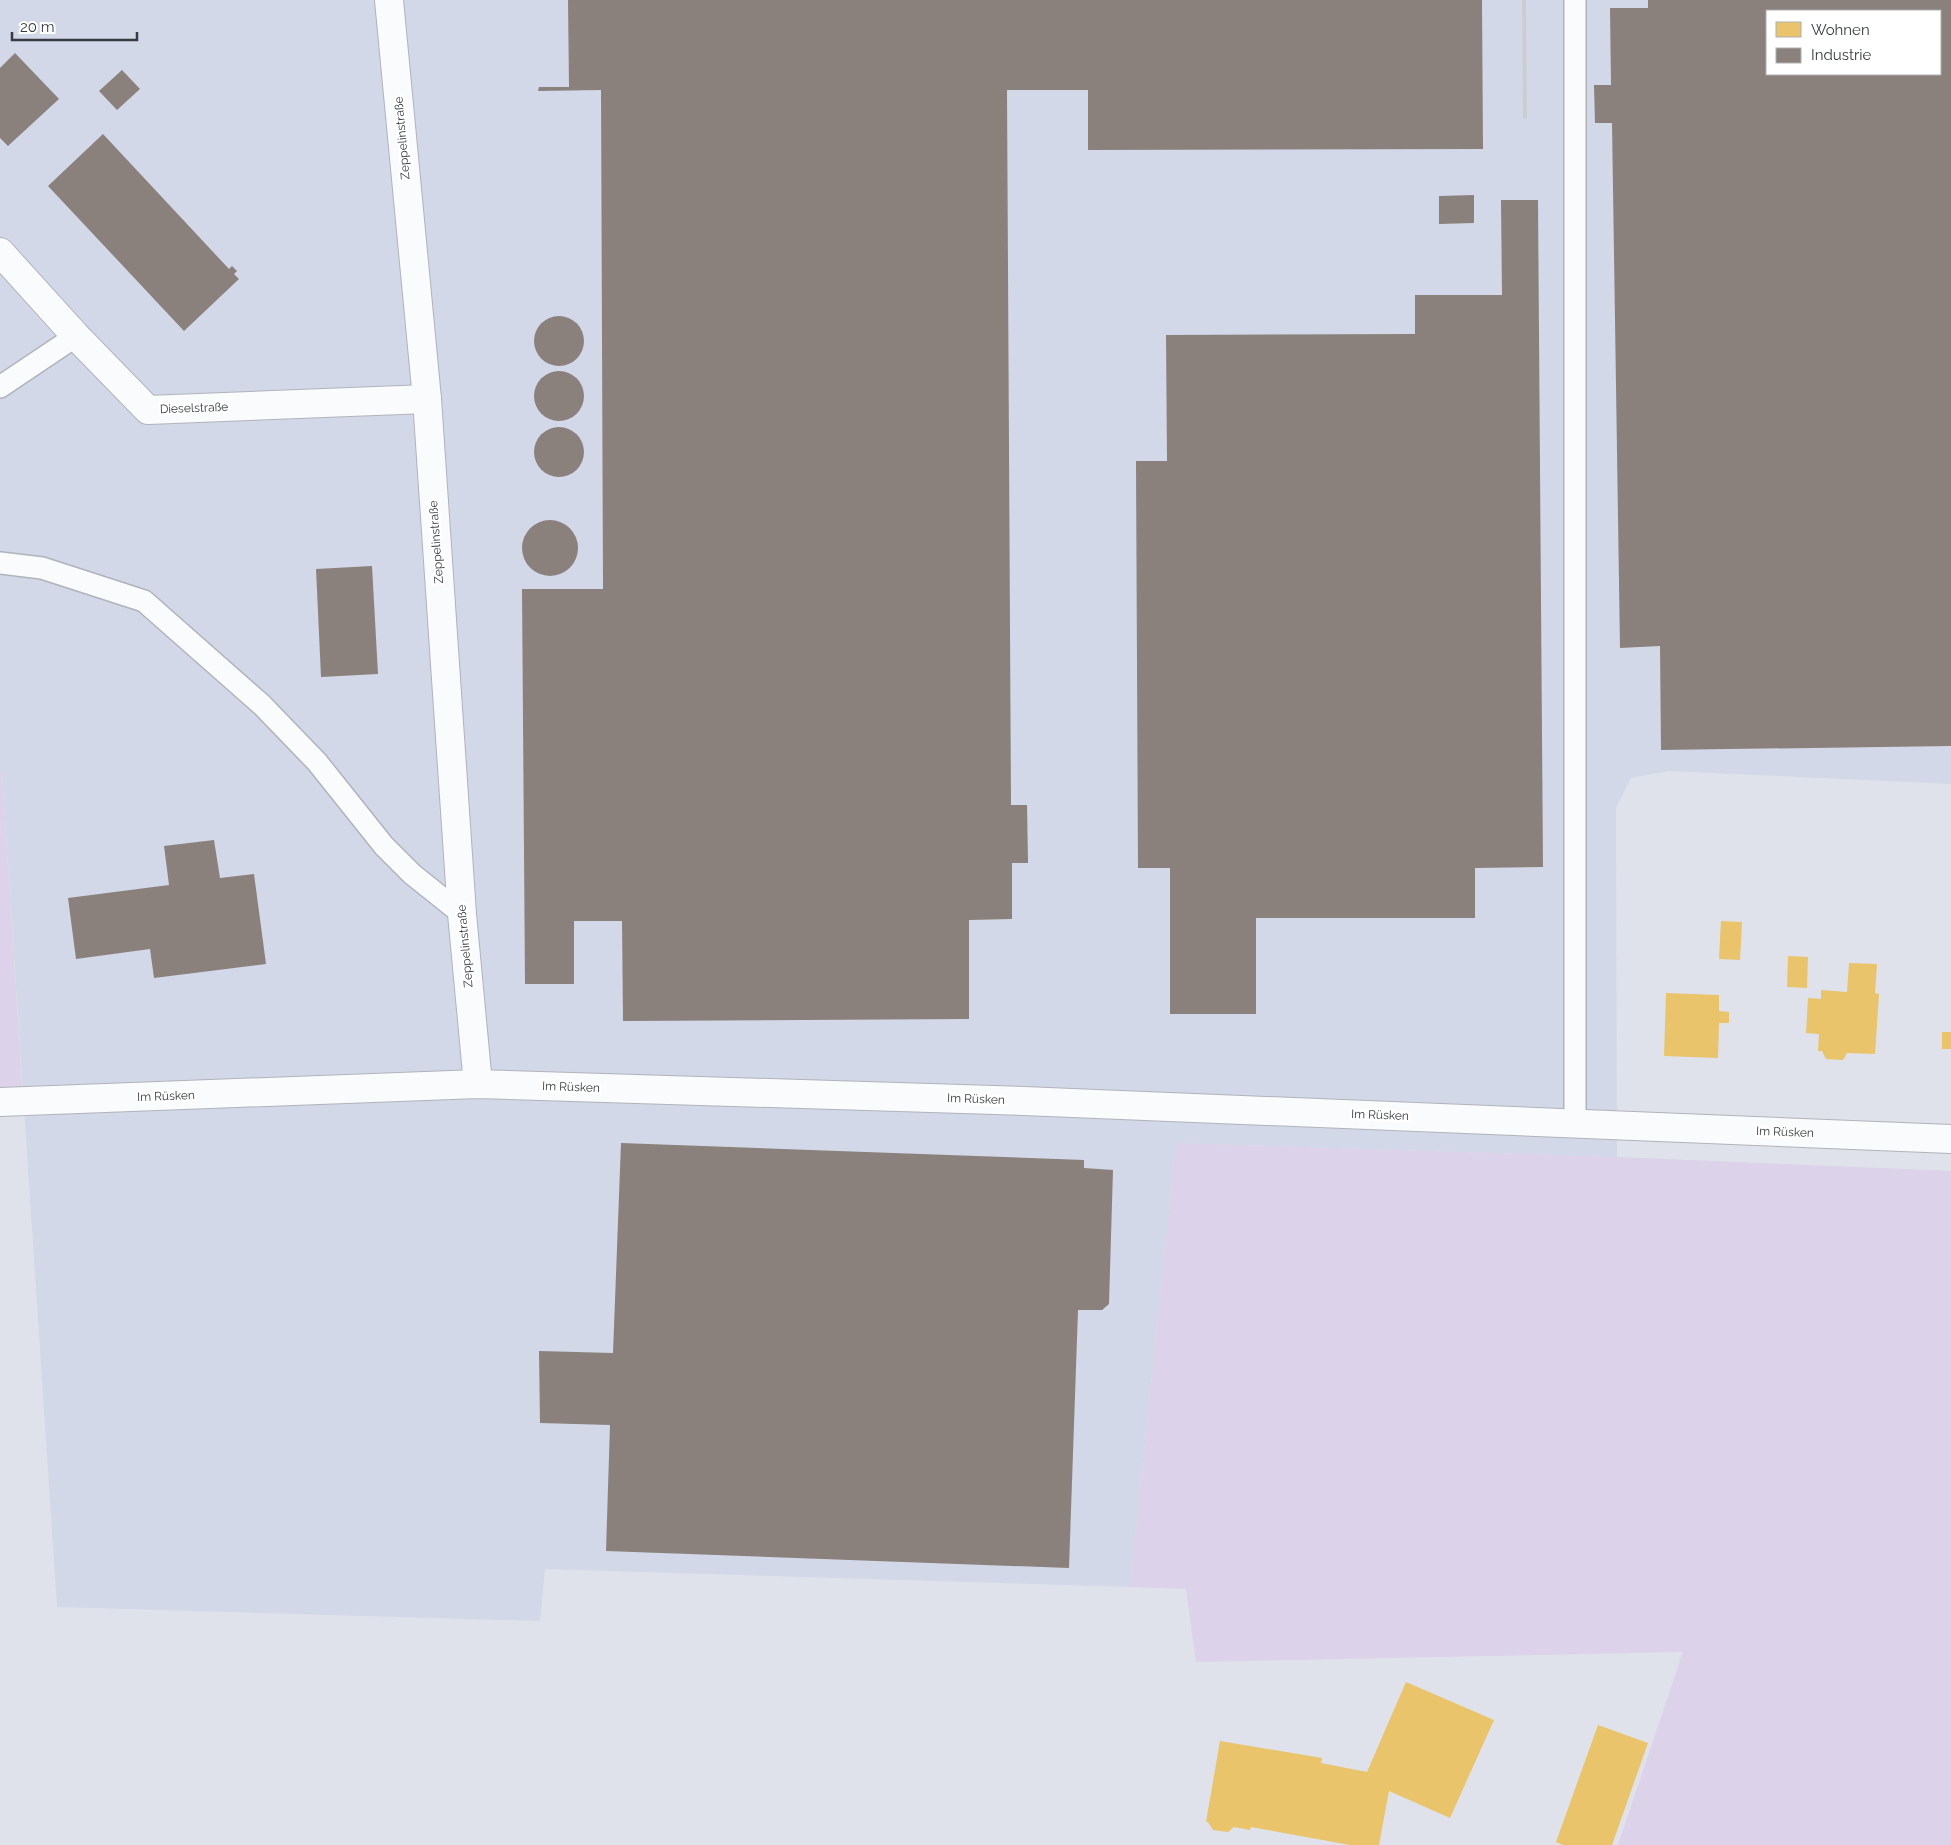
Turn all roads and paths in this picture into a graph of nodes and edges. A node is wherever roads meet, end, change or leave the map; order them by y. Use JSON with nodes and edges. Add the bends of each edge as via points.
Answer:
{"nodes":[{"id":1,"x":389,"y":0,"type":"edge"},
{"id":2,"x":1575,"y":0,"type":"edge"},
{"id":3,"x":0,"y":252,"type":"edge"},
{"id":4,"x":76,"y":336,"type":"junction"},
{"id":5,"x":0,"y":387,"type":"edge"},
{"id":6,"x":427,"y":399,"type":"junction"},
{"id":7,"x":0,"y":563,"type":"edge"},
{"id":8,"x":462,"y":914,"type":"junction"},
{"id":9,"x":478,"y":1084,"type":"junction"},
{"id":10,"x":0,"y":1102,"type":"edge"},
{"id":11,"x":1575,"y":1124,"type":"junction"},
{"id":12,"x":1951,"y":1139,"type":"edge"}],
"edges":[{"from":1,"to":6,"type":"street","name":"Zeppelinstraße"},
{"from":2,"to":11,"type":"lane"},
{"from":3,"to":4,"type":"street","name":"Dieselstraße"},
{"from":4,"to":5,"type":"lane"},
{"from":4,"to":6,"type":"street","name":"Dieselstraße","via":[[148,410]]},
{"from":6,"to":8,"type":"street","name":"Zeppelinstraße"},
{"from":7,"to":8,"type":"lane","via":[[42,568],[144,601],[262,706],[316,762],[384,846],[412,874]]},
{"from":8,"to":9,"type":"street","name":"Zeppelinstraße"},
{"from":9,"to":10,"type":"street","name":"Im Rüsken"},
{"from":9,"to":11,"type":"street","name":"Im Rüsken","via":[[1024,1101]]},
{"from":11,"to":12,"type":"street","name":"Im Rüsken"}]}
